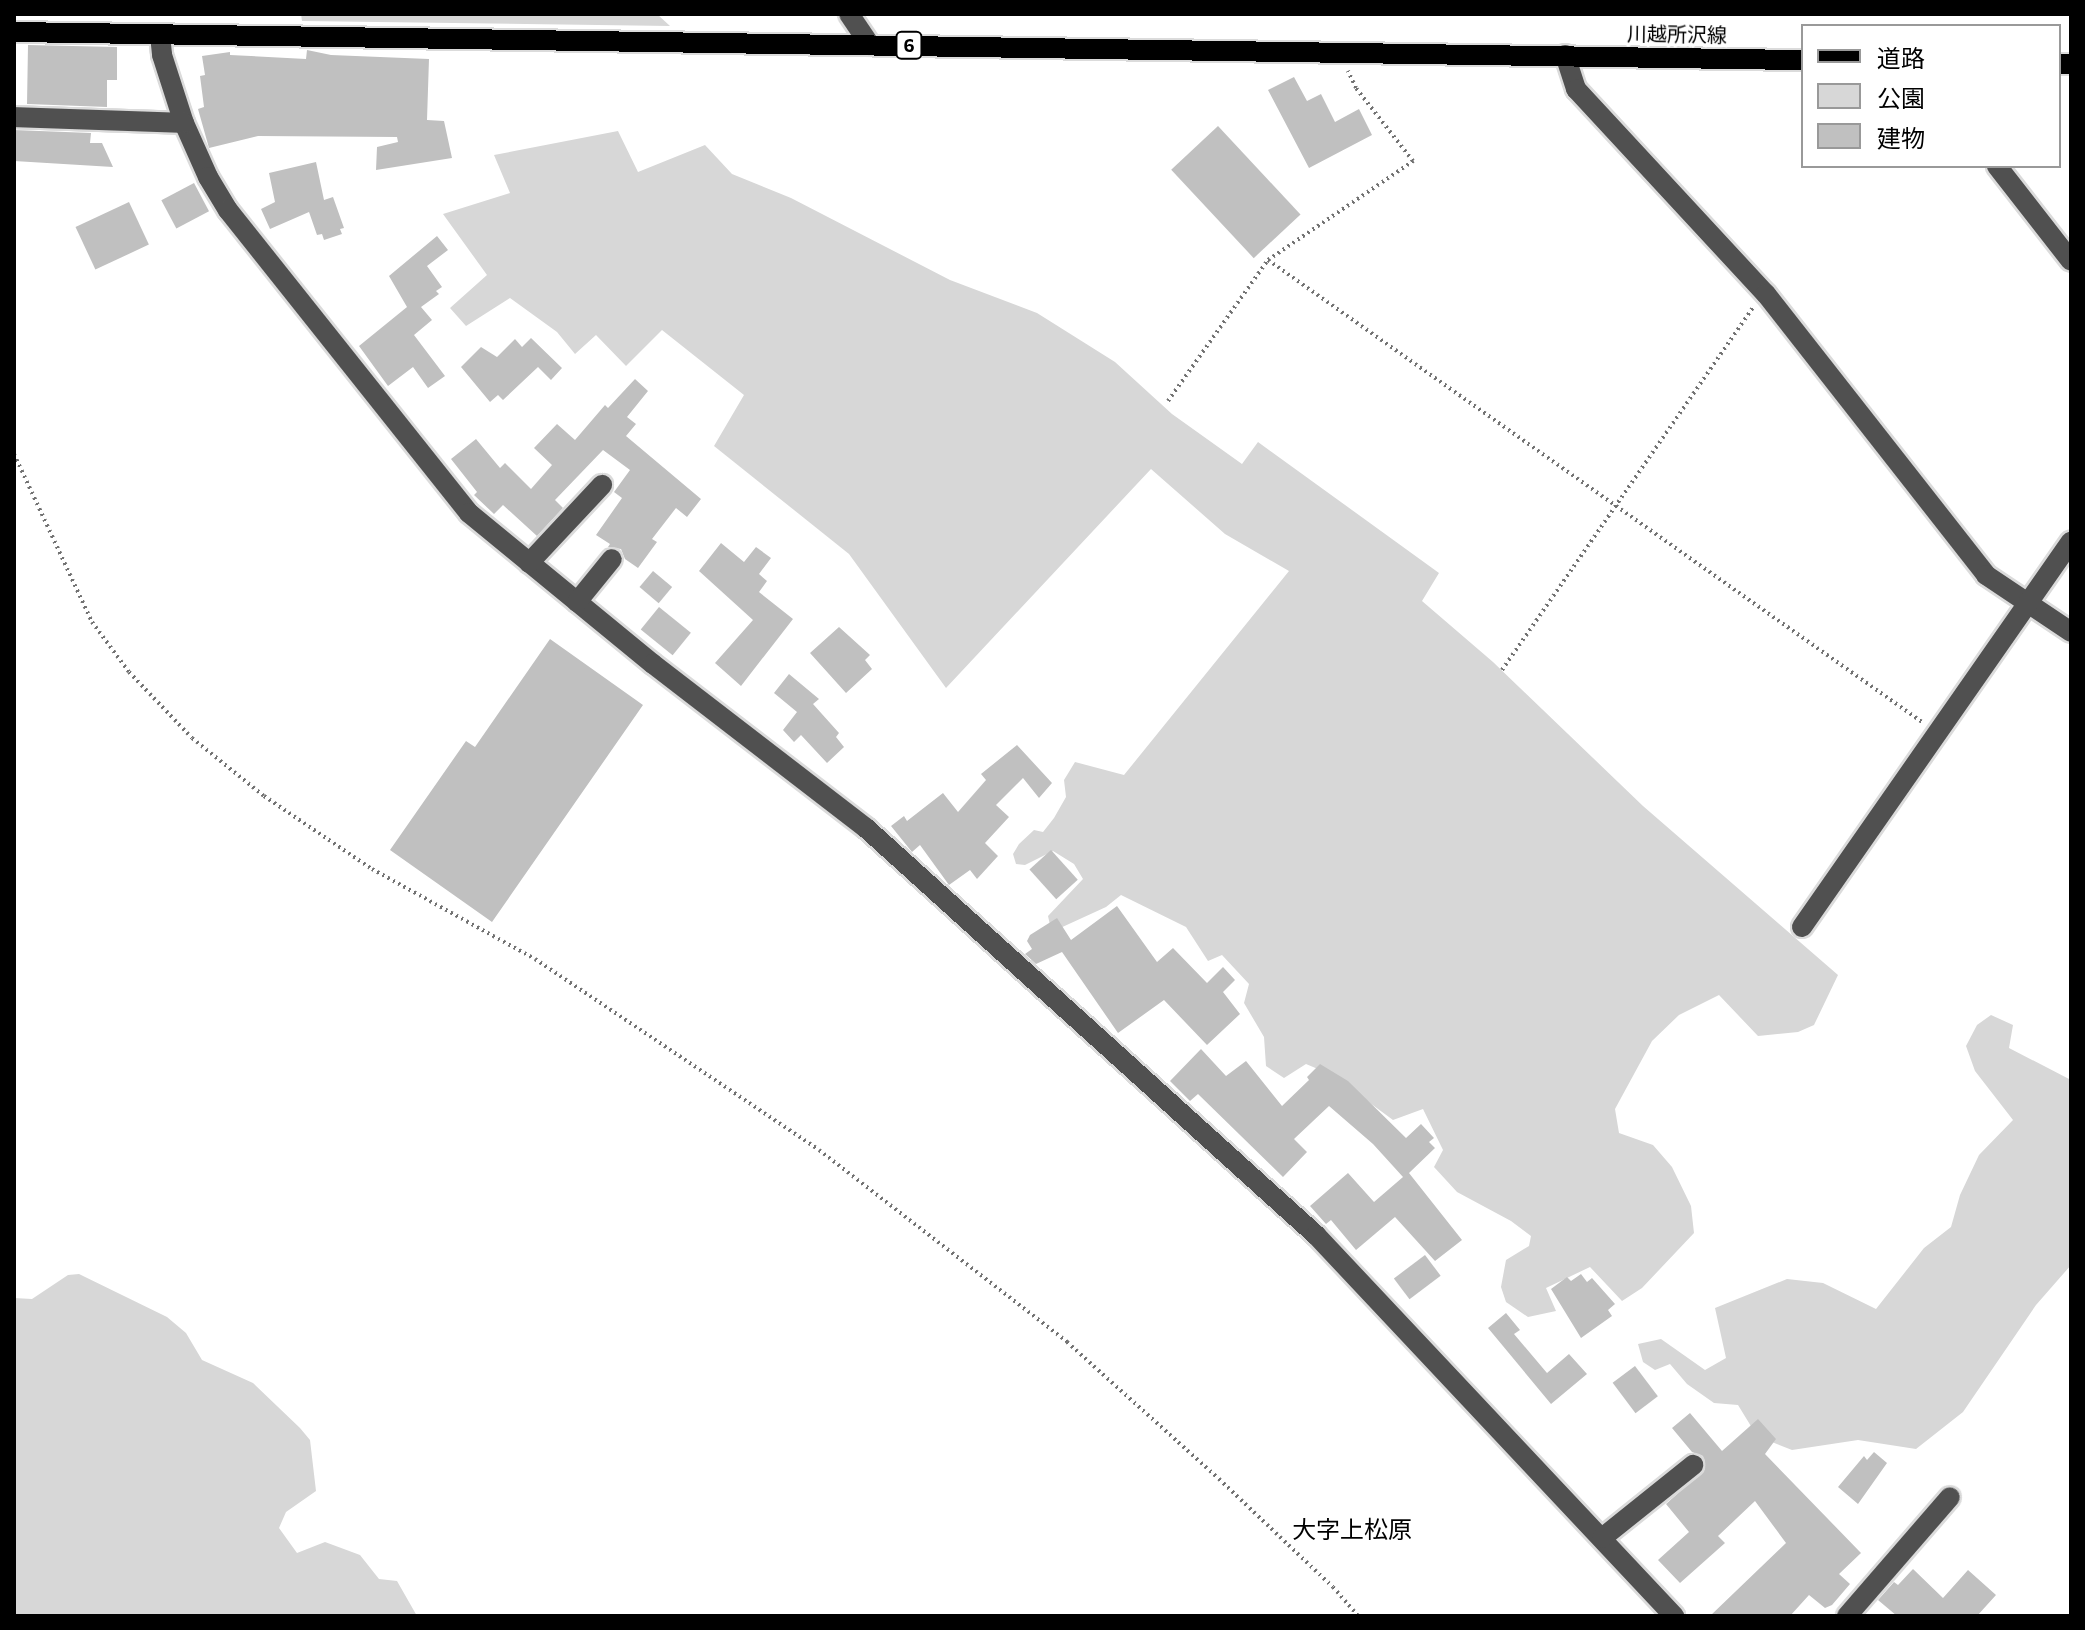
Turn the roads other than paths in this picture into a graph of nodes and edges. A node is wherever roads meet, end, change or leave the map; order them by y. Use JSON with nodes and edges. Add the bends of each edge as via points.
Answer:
{"nodes":[{"id":1,"x":849,"y":14,"type":"edge"},
{"id":2,"x":14,"y":32,"type":"edge"},
{"id":3,"x":160,"y":35,"type":"junction"},
{"id":4,"x":870,"y":45,"type":"junction"},
{"id":5,"x":1565,"y":55,"type":"junction"},
{"id":6,"x":1801,"y":60,"type":"edge"},
{"id":7,"x":14,"y":117,"type":"edge"},
{"id":8,"x":184,"y":123,"type":"junction"},
{"id":9,"x":1999,"y":168,"type":"edge"},
{"id":10,"x":2071,"y":261,"type":"edge"},
{"id":11,"x":602,"y":485,"type":"dead end"},
{"id":12,"x":2071,"y":541,"type":"edge"},
{"id":13,"x":612,"y":559,"type":"dead end"},
{"id":14,"x":529,"y":563,"type":"junction"},
{"id":15,"x":577,"y":602,"type":"junction"},
{"id":16,"x":2028,"y":603,"type":"junction"},
{"id":17,"x":2071,"y":632,"type":"edge"},
{"id":18,"x":1802,"y":927,"type":"dead end"},
{"id":19,"x":1693,"y":1465,"type":"dead end"},
{"id":20,"x":1950,"y":1497,"type":"dead end"},
{"id":21,"x":1602,"y":1538,"type":"junction"},
{"id":22,"x":1674,"y":1616,"type":"edge"},
{"id":23,"x":1847,"y":1616,"type":"edge"}],
"edges":[{"from":1,"to":4,"type":"street"},
{"from":2,"to":3,"type":"main road","name":"川越所沢線","number":"6"},
{"from":3,"to":4,"type":"main road","name":"川越所沢線","number":"6"},
{"from":3,"to":8,"type":"street"},
{"from":4,"to":5,"type":"main road","name":"川越所沢線","number":"6"},
{"from":5,"to":6,"type":"main road","name":"川越所沢線","number":"6"},
{"from":5,"to":16,"type":"street","via":[[1576,89],[1766,294],[1986,575]]},
{"from":7,"to":8,"type":"street"},
{"from":8,"to":14,"type":"street","via":[[208,177],[279,278],[469,513]]},
{"from":9,"to":10,"type":"street"},
{"from":11,"to":14,"type":"street"},
{"from":12,"to":16,"type":"street"},
{"from":13,"to":15,"type":"street"},
{"from":14,"to":15,"type":"street"},
{"from":15,"to":21,"type":"street","via":[[866,828],[1316,1235]]},
{"from":16,"to":17,"type":"street"},
{"from":16,"to":18,"type":"street"},
{"from":19,"to":21,"type":"street"},
{"from":20,"to":23,"type":"street"},
{"from":21,"to":22,"type":"street"}]}
